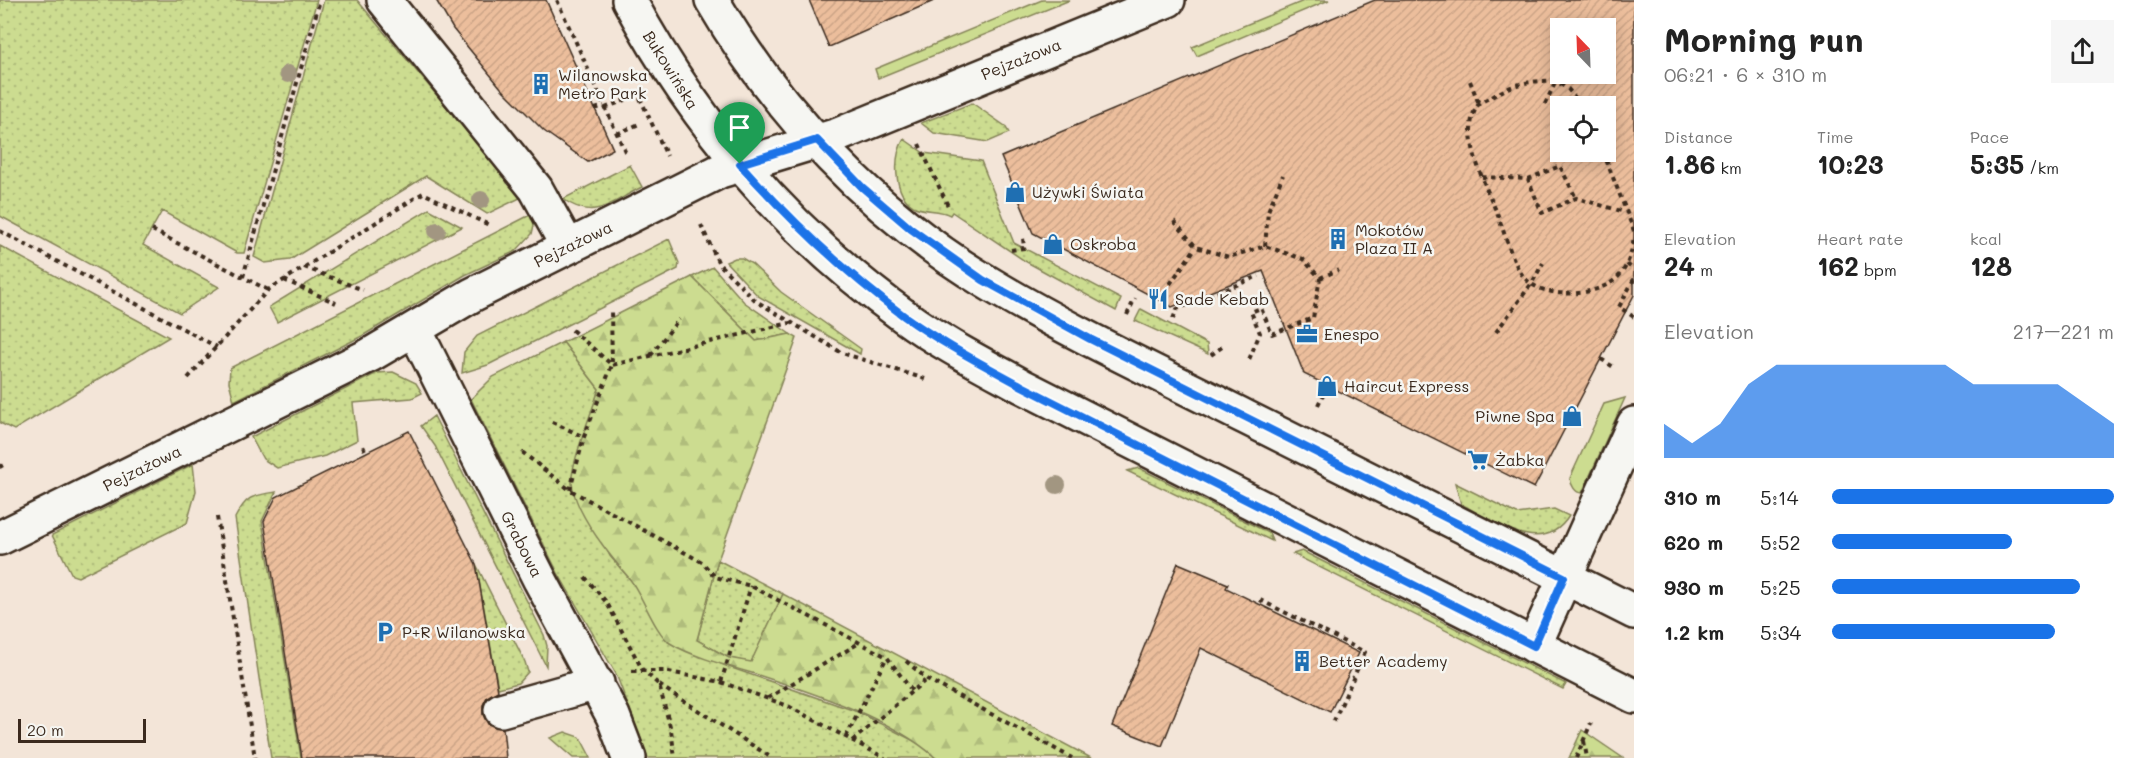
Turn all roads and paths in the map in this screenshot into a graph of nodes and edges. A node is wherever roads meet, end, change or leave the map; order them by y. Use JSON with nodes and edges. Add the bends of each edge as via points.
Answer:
{"nodes":[{"id":1,"x":320,"y":0,"type":"edge"},
{"id":2,"x":384,"y":0,"type":"edge"},
{"id":3,"x":557,"y":0,"type":"edge"},
{"id":4,"x":629,"y":0,"type":"edge"},
{"id":5,"x":712,"y":0,"type":"edge"},
{"id":6,"x":1168,"y":0,"type":"edge"},
{"id":7,"x":616,"y":74,"type":"dead end"},
{"id":8,"x":1470,"y":81,"type":"dead end"},
{"id":9,"x":1550,"y":82,"type":"edge"},
{"id":10,"x":593,"y":83,"type":"junction"},
{"id":11,"x":1555,"y":84,"type":"edge"},
{"id":12,"x":1560,"y":84,"type":"edge"},
{"id":13,"x":1574,"y":96,"type":"edge"},
{"id":14,"x":628,"y":99,"type":"dead end"},
{"id":15,"x":1479,"y":104,"type":"junction"},
{"id":16,"x":1545,"y":104,"type":"dead end"},
{"id":17,"x":604,"y":107,"type":"junction"},
{"id":18,"x":595,"y":109,"type":"dead end"},
{"id":19,"x":639,"y":124,"type":"dead end"},
{"id":20,"x":617,"y":134,"type":"junction"},
{"id":21,"x":817,"y":140,"type":"junction"},
{"id":22,"x":922,"y":152,"type":"dead end"},
{"id":23,"x":627,"y":156,"type":"dead end"},
{"id":24,"x":1607,"y":162,"type":"edge"},
{"id":25,"x":740,"y":164,"type":"junction"},
{"id":26,"x":1283,"y":175,"type":"dead end"},
{"id":27,"x":1482,"y":177,"type":"junction"},
{"id":28,"x":1528,"y":178,"type":"junction"},
{"id":29,"x":1576,"y":198,"type":"junction"},
{"id":30,"x":951,"y":213,"type":"dead end"},
{"id":31,"x":1628,"y":213,"type":"junction"},
{"id":32,"x":1174,"y":221,"type":"dead end"},
{"id":33,"x":700,"y":224,"type":"dead end"},
{"id":34,"x":489,"y":225,"type":"dead end"},
{"id":35,"x":152,"y":230,"type":"dead end"},
{"id":36,"x":0,"y":231,"type":"edge"},
{"id":37,"x":1634,"y":231,"type":"edge"},
{"id":38,"x":1634,"y":237,"type":"edge"},
{"id":39,"x":1023,"y":238,"type":"dead end"},
{"id":40,"x":1265,"y":246,"type":"junction"},
{"id":41,"x":568,"y":247,"type":"junction"},
{"id":42,"x":1196,"y":247,"type":"junction"},
{"id":43,"x":1009,"y":251,"type":"dead end"},
{"id":44,"x":1543,"y":263,"type":"dead end"},
{"id":45,"x":1627,"y":264,"type":"junction"},
{"id":46,"x":304,"y":267,"type":"junction"},
{"id":47,"x":1338,"y":270,"type":"dead end"},
{"id":48,"x":1634,"y":270,"type":"edge"},
{"id":49,"x":1259,"y":276,"type":"dead end"},
{"id":50,"x":243,"y":277,"type":"junction"},
{"id":51,"x":1320,"y":278,"type":"junction"},
{"id":52,"x":1634,"y":279,"type":"edge"},
{"id":53,"x":284,"y":280,"type":"junction"},
{"id":54,"x":1170,"y":284,"type":"dead end"},
{"id":55,"x":1532,"y":284,"type":"junction"},
{"id":56,"x":268,"y":290,"type":"junction"},
{"id":57,"x":363,"y":290,"type":"dead end"},
{"id":58,"x":1134,"y":298,"type":"dead end"},
{"id":59,"x":336,"y":303,"type":"dead end"},
{"id":60,"x":611,"y":309,"type":"dead end"},
{"id":61,"x":1126,"y":317,"type":"dead end"},
{"id":62,"x":1634,"y":317,"type":"edge"},
{"id":63,"x":679,"y":319,"type":"dead end"},
{"id":64,"x":1173,"y":319,"type":"dead end"},
{"id":65,"x":791,"y":322,"type":"junction"},
{"id":66,"x":415,"y":330,"type":"junction"},
{"id":67,"x":572,"y":330,"type":"dead end"},
{"id":68,"x":1496,"y":332,"type":"dead end"},
{"id":69,"x":218,"y":347,"type":"junction"},
{"id":70,"x":650,"y":356,"type":"junction"},
{"id":71,"x":1601,"y":359,"type":"dead end"},
{"id":72,"x":1248,"y":362,"type":"dead end"},
{"id":73,"x":612,"y":364,"type":"junction"},
{"id":74,"x":1615,"y":368,"type":"dead end"},
{"id":75,"x":188,"y":378,"type":"dead end"},
{"id":76,"x":928,"y":380,"type":"dead end"},
{"id":77,"x":1327,"y":386,"type":"dead end"},
{"id":78,"x":1318,"y":405,"type":"dead end"},
{"id":79,"x":552,"y":422,"type":"dead end"},
{"id":80,"x":1634,"y":424,"type":"edge"},
{"id":81,"x":584,"y":437,"type":"junction"},
{"id":82,"x":363,"y":446,"type":"dead end"},
{"id":83,"x":516,"y":448,"type":"dead end"},
{"id":84,"x":366,"y":453,"type":"dead end"},
{"id":85,"x":570,"y":490,"type":"junction"},
{"id":86,"x":217,"y":517,"type":"dead end"},
{"id":87,"x":0,"y":537,"type":"edge"},
{"id":88,"x":1564,"y":577,"type":"junction"},
{"id":89,"x":751,"y":586,"type":"junction"},
{"id":90,"x":1260,"y":600,"type":"dead end"},
{"id":91,"x":1634,"y":612,"type":"edge"},
{"id":92,"x":860,"y":643,"type":"junction"},
{"id":93,"x":1534,"y":646,"type":"junction"},
{"id":94,"x":887,"y":657,"type":"junction"},
{"id":95,"x":906,"y":661,"type":"dead end"},
{"id":96,"x":611,"y":678,"type":"junction"},
{"id":97,"x":927,"y":679,"type":"junction"},
{"id":98,"x":721,"y":682,"type":"junction"},
{"id":99,"x":659,"y":685,"type":"dead end"},
{"id":100,"x":912,"y":691,"type":"junction"},
{"id":101,"x":1634,"y":696,"type":"edge"},
{"id":102,"x":768,"y":699,"type":"junction"},
{"id":103,"x":501,"y":710,"type":"dead end"},
{"id":104,"x":1592,"y":723,"type":"dead end"},
{"id":105,"x":1332,"y":725,"type":"dead end"},
{"id":106,"x":846,"y":737,"type":"junction"},
{"id":107,"x":852,"y":741,"type":"junction"},
{"id":108,"x":1583,"y":741,"type":"junction"},
{"id":109,"x":255,"y":758,"type":"edge"},
{"id":110,"x":629,"y":758,"type":"edge"},
{"id":111,"x":772,"y":758,"type":"edge"},
{"id":112,"x":885,"y":758,"type":"edge"},
{"id":113,"x":1072,"y":758,"type":"edge"},
{"id":114,"x":1575,"y":758,"type":"edge"},
{"id":115,"x":1587,"y":758,"type":"edge"}],
"edges":[{"from":1,"to":50,"type":"path"},
{"from":2,"to":41,"type":"street","via":[[536,189]]},
{"from":3,"to":10,"type":"path"},
{"from":4,"to":25,"type":"street","name":"Bukowińska","via":[[693,107]]},
{"from":5,"to":21,"type":"street","via":[[759,74]]},
{"from":6,"to":21,"type":"street","name":"Pejzażowa","via":[[838,135]]},
{"from":7,"to":10,"type":"path"},
{"from":8,"to":15,"type":"path"},
{"from":9,"to":15,"type":"path","via":[[1512,85]]},
{"from":10,"to":17,"type":"path"},
{"from":11,"to":16,"type":"path"},
{"from":12,"to":13,"type":"path"},
{"from":14,"to":17,"type":"path"},
{"from":15,"to":27,"type":"path","via":[[1473,119],[1472,146]]},
{"from":17,"to":18,"type":"path"},
{"from":17,"to":20,"type":"path"},
{"from":19,"to":20,"type":"path"},
{"from":20,"to":23,"type":"path"},
{"from":21,"to":25,"type":"street","name":"Pejzażowa"},
{"from":21,"to":88,"type":"street","via":[[862,187],[911,229],[983,280],[1090,339]]},
{"from":22,"to":30,"type":"path"},
{"from":24,"to":31,"type":"path"},
{"from":25,"to":41,"type":"street","name":"Pejzażowa"},
{"from":25,"to":93,"type":"street","name":"Bukowińska","via":[[848,273],[963,354]]},
{"from":26,"to":40,"type":"path","via":[[1268,211]]},
{"from":27,"to":28,"type":"path"},
{"from":27,"to":55,"type":"path","via":[[1523,276]]},
{"from":28,"to":29,"type":"path","via":[[1560,166]]},
{"from":28,"to":29,"type":"path","via":[[1542,213]]},
{"from":29,"to":31,"type":"path"},
{"from":31,"to":37,"type":"path"},
{"from":32,"to":42,"type":"path"},
{"from":33,"to":65,"type":"path","via":[[719,264],[756,301]]},
{"from":34,"to":46,"type":"path","via":[[423,193]]},
{"from":35,"to":50,"type":"path"},
{"from":36,"to":69,"type":"path"},
{"from":38,"to":45,"type":"path"},
{"from":39,"to":43,"type":"path","via":[[1024,248]]},
{"from":40,"to":42,"type":"path","via":[[1229,257]]},
{"from":40,"to":51,"type":"path","via":[[1303,259]]},
{"from":41,"to":66,"type":"street","name":"Pejzażowa","via":[[472,295]]},
{"from":42,"to":54,"type":"path"},
{"from":44,"to":55,"type":"path"},
{"from":45,"to":48,"type":"path"},
{"from":45,"to":55,"type":"path","via":[[1616,278],[1592,290],[1558,292]]},
{"from":46,"to":53,"type":"path"},
{"from":46,"to":57,"type":"path"},
{"from":47,"to":51,"type":"path"},
{"from":49,"to":64,"type":"path","via":[[1177,309]]},
{"from":50,"to":56,"type":"path"},
{"from":51,"to":72,"type":"path","via":[[1313,318],[1272,334],[1261,308],[1251,312],[1260,333]]},
{"from":52,"to":62,"type":"path","via":[[1619,308]]},
{"from":53,"to":56,"type":"path"},
{"from":53,"to":59,"type":"path"},
{"from":55,"to":68,"type":"path"},
{"from":56,"to":69,"type":"path"},
{"from":58,"to":61,"type":"path"},
{"from":60,"to":73,"type":"path"},
{"from":63,"to":70,"type":"path"},
{"from":65,"to":70,"type":"path"},
{"from":65,"to":76,"type":"path","via":[[842,353]]},
{"from":66,"to":87,"type":"street","name":"Pejzażowa"},
{"from":66,"to":96,"type":"street","name":"Grabowa","via":[[540,580]]},
{"from":67,"to":73,"type":"path"},
{"from":69,"to":75,"type":"path"},
{"from":70,"to":73,"type":"path"},
{"from":71,"to":74,"type":"path"},
{"from":73,"to":81,"type":"path"},
{"from":77,"to":78,"type":"path"},
{"from":79,"to":81,"type":"path"},
{"from":80,"to":88,"type":"street"},
{"from":81,"to":85,"type":"path"},
{"from":82,"to":84,"type":"path"},
{"from":83,"to":85,"type":"path"},
{"from":85,"to":89,"type":"path","via":[[702,562],[716,577]]},
{"from":86,"to":109,"type":"path"},
{"from":88,"to":91,"type":"street"},
{"from":88,"to":93,"type":"street"},
{"from":89,"to":92,"type":"path"},
{"from":89,"to":98,"type":"path"},
{"from":90,"to":105,"type":"path","via":[[1365,652]]},
{"from":92,"to":94,"type":"path"},
{"from":92,"to":102,"type":"path"},
{"from":93,"to":101,"type":"street","name":"Bukowińska"},
{"from":94,"to":100,"type":"path"},
{"from":94,"to":106,"type":"path"},
{"from":95,"to":97,"type":"path"},
{"from":96,"to":98,"type":"path","via":[[653,670]]},
{"from":96,"to":103,"type":"street"},
{"from":96,"to":110,"type":"street","name":"Grabowa"},
{"from":97,"to":100,"type":"path"},
{"from":97,"to":113,"type":"path"},
{"from":98,"to":102,"type":"path"},
{"from":99,"to":111,"type":"path"},
{"from":100,"to":107,"type":"path"},
{"from":102,"to":106,"type":"path"},
{"from":104,"to":108,"type":"path"},
{"from":106,"to":107,"type":"path"},
{"from":107,"to":112,"type":"path"},
{"from":108,"to":114,"type":"path"},
{"from":108,"to":115,"type":"path"}]}
